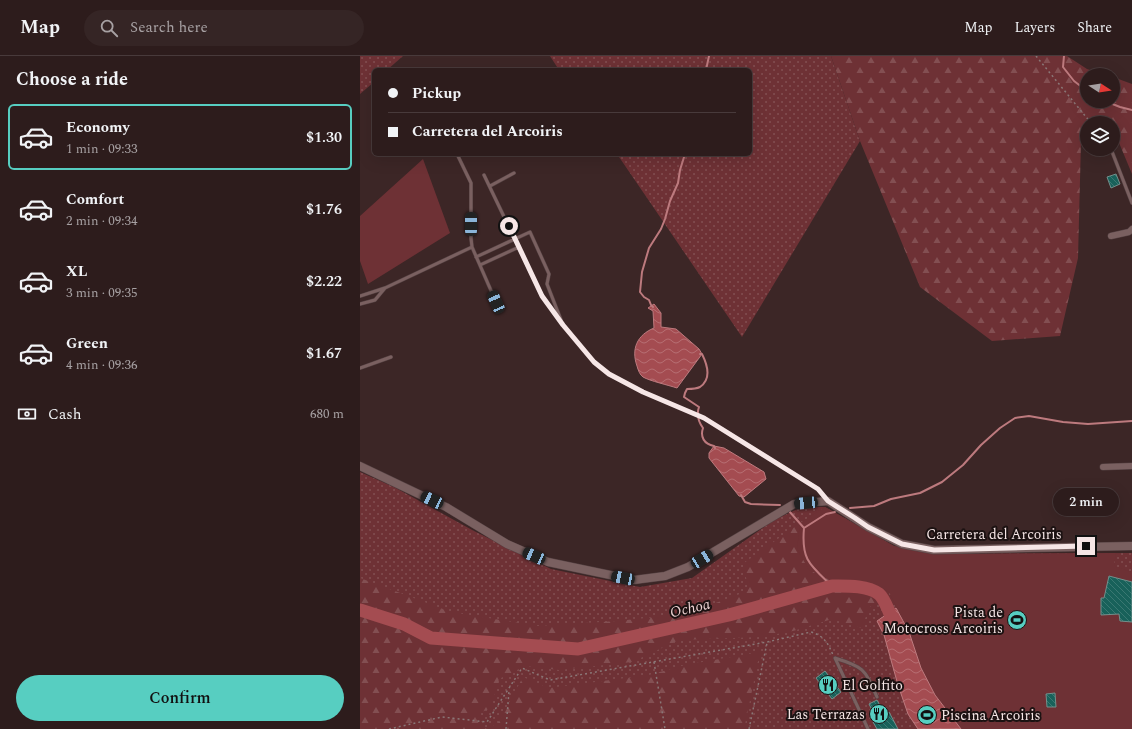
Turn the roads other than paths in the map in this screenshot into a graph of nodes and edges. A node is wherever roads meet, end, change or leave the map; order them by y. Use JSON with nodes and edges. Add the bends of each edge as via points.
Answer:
{"nodes":[{"id":1,"x":458,"y":156,"type":"edge"},
{"id":2,"x":1114,"y":156,"type":"edge"},
{"id":3,"x":514,"y":173,"type":"dead end"},
{"id":4,"x":484,"y":175,"type":"dead end"},
{"id":5,"x":490,"y":186,"type":"junction"},
{"id":6,"x":1132,"y":203,"type":"edge"},
{"id":7,"x":1132,"y":229,"type":"edge"},
{"id":8,"x":1111,"y":236,"type":"dead end"},
{"id":9,"x":515,"y":239,"type":"junction"},
{"id":10,"x":472,"y":247,"type":"junction"},
{"id":11,"x":519,"y":247,"type":"junction"},
{"id":12,"x":476,"y":257,"type":"junction"},
{"id":13,"x":480,"y":265,"type":"junction"},
{"id":14,"x":385,"y":288,"type":"junction"},
{"id":15,"x":360,"y":296,"type":"edge"},
{"id":16,"x":496,"y":302,"type":"dead end"},
{"id":17,"x":360,"y":304,"type":"edge"},
{"id":18,"x":563,"y":325,"type":"junction"},
{"id":19,"x":391,"y":357,"type":"dead end"},
{"id":20,"x":360,"y":368,"type":"edge"},
{"id":21,"x":360,"y":466,"type":"edge"},
{"id":22,"x":1132,"y":466,"type":"edge"},
{"id":23,"x":1103,"y":467,"type":"dead end"},
{"id":24,"x":828,"y":501,"type":"junction"},
{"id":25,"x":1132,"y":546,"type":"edge"},
{"id":26,"x":877,"y":697,"type":"dead end"},
{"id":27,"x":868,"y":729,"type":"edge"}],
"edges":[{"from":1,"to":10,"type":"lane","via":[[471,184]]},
{"from":2,"to":6,"type":"lane"},
{"from":3,"to":5,"type":"lane"},
{"from":4,"to":5,"type":"lane"},
{"from":5,"to":9,"type":"lane"},
{"from":7,"to":8,"type":"street"},
{"from":9,"to":11,"type":"lane"},
{"from":9,"to":12,"type":"lane"},
{"from":9,"to":18,"type":"lane","via":[[530,232],[549,274],[547,284]]},
{"from":10,"to":12,"type":"lane"},
{"from":10,"to":14,"type":"lane"},
{"from":11,"to":13,"type":"lane"},
{"from":11,"to":18,"type":"lane","via":[[542,296]]},
{"from":12,"to":13,"type":"lane"},
{"from":13,"to":16,"type":"lane"},
{"from":14,"to":15,"type":"lane"},
{"from":14,"to":17,"type":"lane","via":[[375,300]]},
{"from":18,"to":24,"type":"lane","via":[[594,362],[609,374],[643,392],[702,417],[818,489]]},
{"from":19,"to":20,"type":"lane"},
{"from":21,"to":24,"type":"street","via":[[446,507],[507,544],[548,562],[634,580],[665,576],[688,567],[794,504]]},
{"from":22,"to":23,"type":"street"},
{"from":24,"to":25,"type":"street","name":"Carretera del Arcoiris","via":[[868,527],[902,544],[934,550]]},
{"from":26,"to":27,"type":"lane","via":[[863,670],[834,658]]}]}
